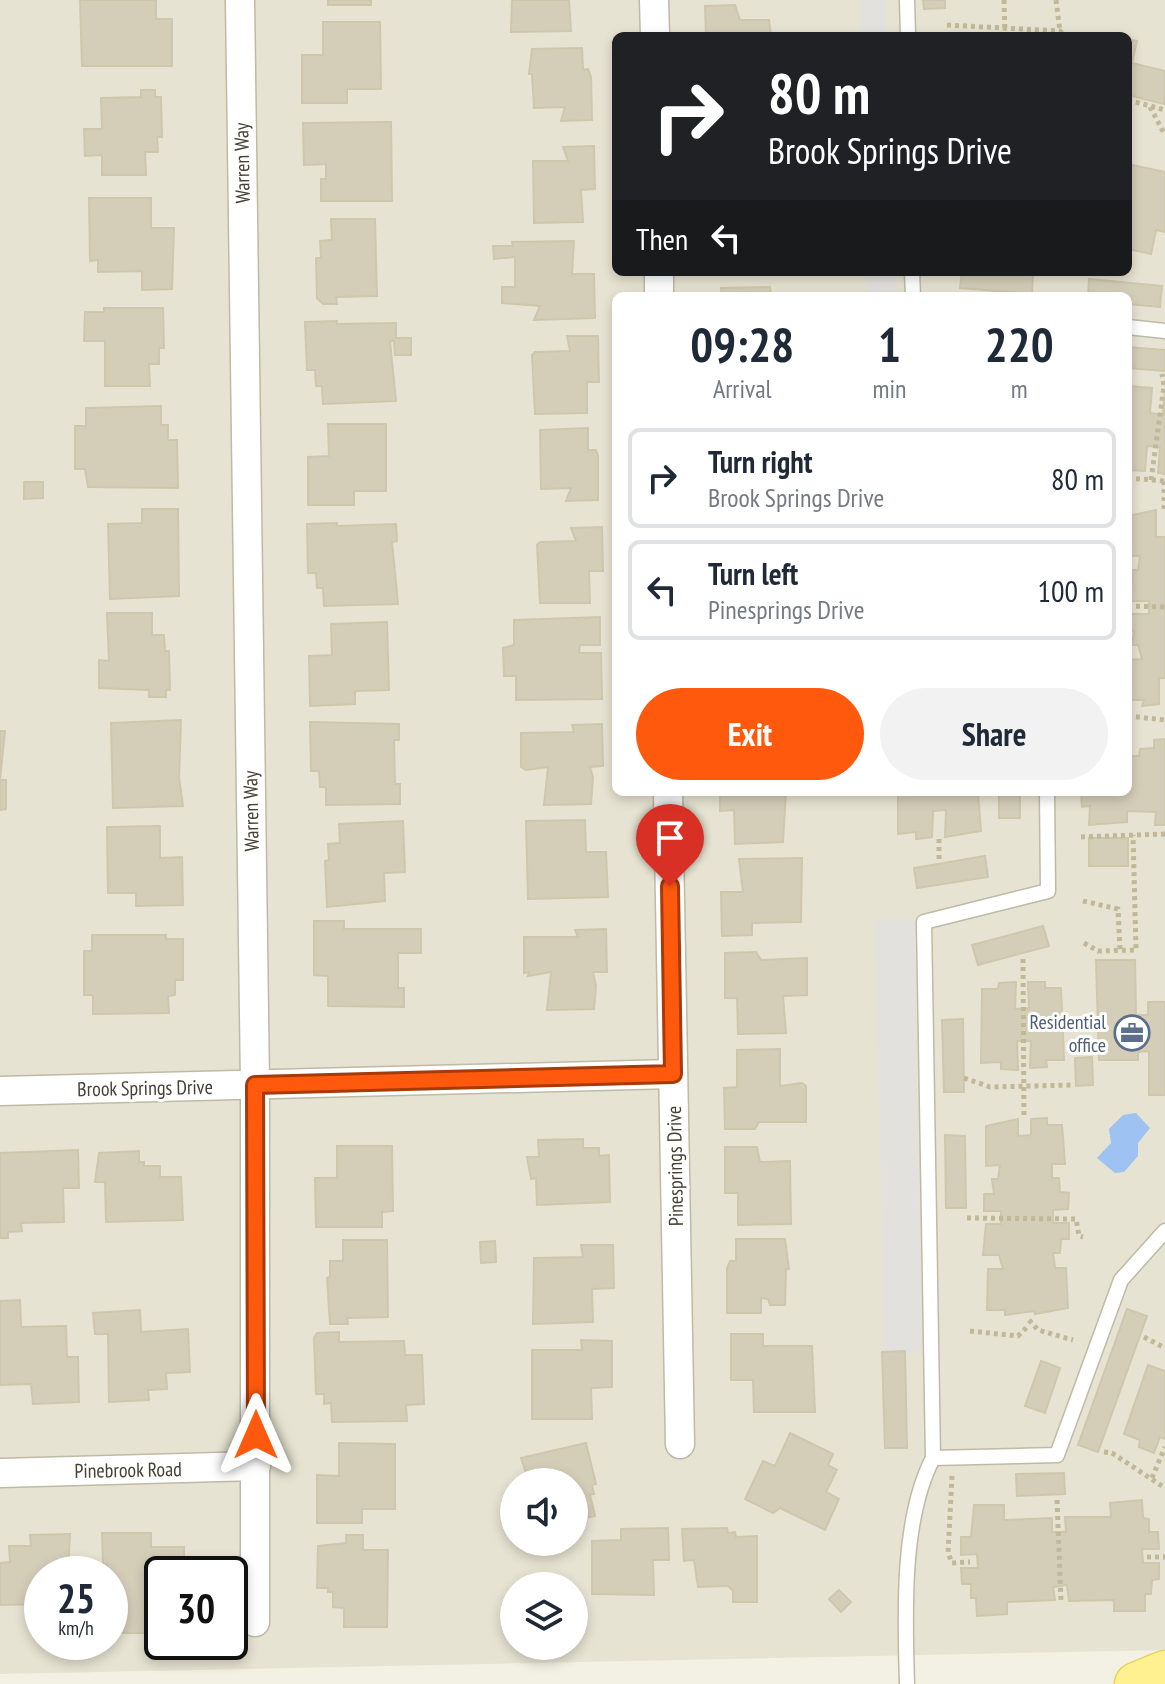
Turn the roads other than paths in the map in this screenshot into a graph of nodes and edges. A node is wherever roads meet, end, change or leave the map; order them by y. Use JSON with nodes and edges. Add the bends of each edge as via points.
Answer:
{"nodes":[{"id":1,"x":240,"y":0,"type":"edge"},
{"id":2,"x":654,"y":0,"type":"edge"},
{"id":3,"x":907,"y":0,"type":"edge"},
{"id":4,"x":655,"y":32,"type":"edge"},
{"id":5,"x":908,"y":32,"type":"edge"},
{"id":6,"x":1132,"y":327,"type":"edge"},
{"id":7,"x":1165,"y":331,"type":"edge"},
{"id":8,"x":668,"y":796,"type":"edge"},
{"id":9,"x":1047,"y":796,"type":"edge"},
{"id":10,"x":673,"y":1074,"type":"junction"},
{"id":11,"x":255,"y":1085,"type":"junction"},
{"id":12,"x":0,"y":1091,"type":"edge"},
{"id":13,"x":1165,"y":1231,"type":"edge"},
{"id":14,"x":680,"y":1444,"type":"dead end"},
{"id":15,"x":933,"y":1458,"type":"junction"},
{"id":16,"x":256,"y":1466,"type":"junction"},
{"id":17,"x":0,"y":1473,"type":"edge"},
{"id":18,"x":255,"y":1622,"type":"dead end"},
{"id":19,"x":1165,"y":1672,"type":"edge"},
{"id":20,"x":907,"y":1684,"type":"edge"},
{"id":21,"x":1136,"y":1684,"type":"edge"}],
"edges":[{"from":1,"to":11,"type":"street","name":"Warren Way"},
{"from":2,"to":4,"type":"street"},
{"from":3,"to":5,"type":"lane"},
{"from":6,"to":7,"type":"lane"},
{"from":8,"to":10,"type":"street","name":"Pinesprings Drive"},
{"from":9,"to":15,"type":"lane","via":[[1048,891],[924,922]]},
{"from":10,"to":11,"type":"street","name":"Brook Springs Drive"},
{"from":10,"to":14,"type":"street","name":"Pinesprings Drive"},
{"from":11,"to":12,"type":"street","name":"Brook Springs Drive"},
{"from":11,"to":16,"type":"street","name":"Warren Way"},
{"from":13,"to":15,"type":"lane","via":[[1121,1280],[1057,1455]]},
{"from":15,"to":20,"type":"lane","via":[[924,1475],[907,1556]]},
{"from":16,"to":17,"type":"street","name":"Pinebrook Road"},
{"from":16,"to":18,"type":"street","name":"Warren Way"},
{"from":19,"to":21,"type":"main road"}]}
